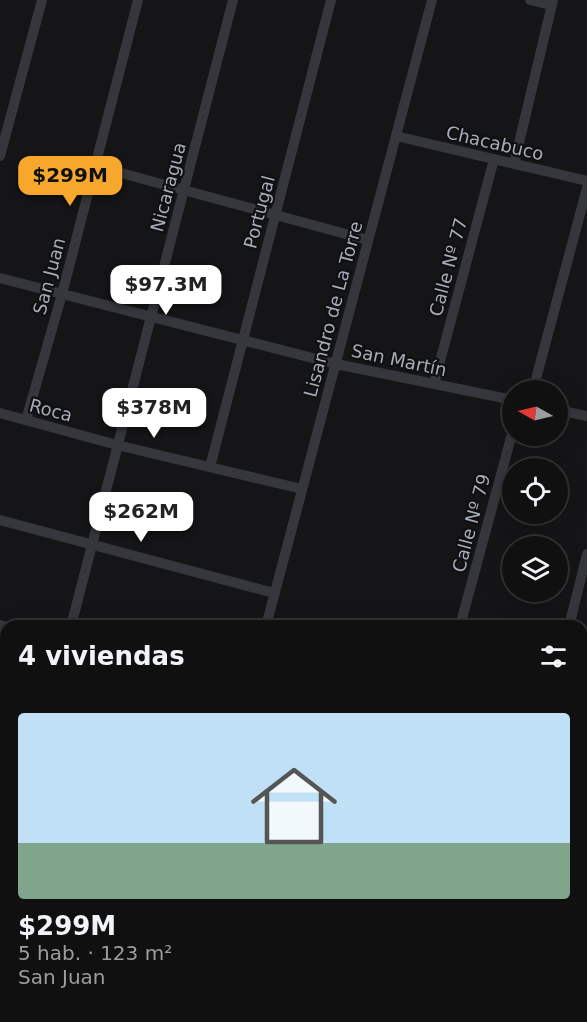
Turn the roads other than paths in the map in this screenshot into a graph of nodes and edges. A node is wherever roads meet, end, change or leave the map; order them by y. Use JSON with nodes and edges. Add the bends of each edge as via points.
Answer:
{"nodes":[{"id":1,"x":42,"y":0,"type":"edge"},
{"id":2,"x":138,"y":0,"type":"edge"},
{"id":3,"x":233,"y":0,"type":"edge"},
{"id":4,"x":331,"y":0,"type":"edge"},
{"id":5,"x":419,"y":0,"type":"edge"},
{"id":6,"x":530,"y":0,"type":"edge"},
{"id":7,"x":431,"y":2,"type":"edge"},
{"id":8,"x":552,"y":3,"type":"edge"},
{"id":9,"x":396,"y":136,"type":"junction"},
{"id":10,"x":0,"y":156,"type":"edge"},
{"id":11,"x":494,"y":159,"type":"junction"},
{"id":12,"x":514,"y":164,"type":"junction"},
{"id":13,"x":95,"y":166,"type":"junction"},
{"id":14,"x":587,"y":181,"type":"edge"},
{"id":15,"x":587,"y":188,"type":"edge"},
{"id":16,"x":184,"y":189,"type":"junction"},
{"id":17,"x":276,"y":214,"type":"junction"},
{"id":18,"x":368,"y":240,"type":"junction"},
{"id":19,"x":0,"y":278,"type":"edge"},
{"id":20,"x":62,"y":294,"type":"junction"},
{"id":21,"x":151,"y":316,"type":"junction"},
{"id":22,"x":243,"y":340,"type":"junction"},
{"id":23,"x":336,"y":364,"type":"junction"},
{"id":24,"x":536,"y":380,"type":"edge"},
{"id":25,"x":434,"y":384,"type":"junction"},
{"id":26,"x":502,"y":398,"type":"edge"},
{"id":27,"x":568,"y":412,"type":"edge"},
{"id":28,"x":0,"y":413,"type":"edge"},
{"id":29,"x":587,"y":416,"type":"edge"},
{"id":30,"x":26,"y":420,"type":"junction"},
{"id":31,"x":117,"y":445,"type":"junction"},
{"id":32,"x":509,"y":446,"type":"edge"},
{"id":33,"x":210,"y":466,"type":"junction"},
{"id":34,"x":302,"y":489,"type":"junction"},
{"id":35,"x":0,"y":520,"type":"edge"},
{"id":36,"x":92,"y":545,"type":"junction"},
{"id":37,"x":587,"y":554,"type":"edge"},
{"id":38,"x":274,"y":593,"type":"junction"},
{"id":39,"x":73,"y":620,"type":"edge"},
{"id":40,"x":267,"y":620,"type":"edge"},
{"id":41,"x":462,"y":620,"type":"edge"},
{"id":42,"x":570,"y":620,"type":"edge"}],
"edges":[{"from":1,"to":10,"type":"street"},
{"from":2,"to":13,"type":"street","name":"San Juan"},
{"from":3,"to":16,"type":"street","name":"Nicaragua"},
{"from":4,"to":17,"type":"street","name":"Portugal"},
{"from":5,"to":7,"type":"street"},
{"from":6,"to":8,"type":"street"},
{"from":7,"to":9,"type":"street","name":"Lisandro de La Torre"},
{"from":8,"to":12,"type":"street"},
{"from":9,"to":11,"type":"street","name":"Chacabuco"},
{"from":9,"to":18,"type":"street","name":"Lisandro de La Torre"},
{"from":11,"to":12,"type":"street","name":"Chacabuco"},
{"from":11,"to":25,"type":"street","name":"Calle Nº 77"},
{"from":12,"to":14,"type":"street","name":"Chacabuco"},
{"from":13,"to":16,"type":"street"},
{"from":13,"to":20,"type":"street","name":"San Juan"},
{"from":15,"to":24,"type":"street"},
{"from":16,"to":17,"type":"street"},
{"from":16,"to":21,"type":"street","name":"Nicaragua"},
{"from":17,"to":18,"type":"street"},
{"from":17,"to":22,"type":"street","name":"Portugal"},
{"from":18,"to":23,"type":"street","name":"Lisandro de La Torre"},
{"from":19,"to":20,"type":"street","name":"San Martín"},
{"from":20,"to":21,"type":"street","name":"San Martín"},
{"from":20,"to":30,"type":"street","name":"San Juan"},
{"from":21,"to":22,"type":"street","name":"San Martín"},
{"from":21,"to":31,"type":"street","name":"Nicaragua"},
{"from":22,"to":23,"type":"street","name":"San Martín"},
{"from":22,"to":33,"type":"street","name":"Portugal"},
{"from":23,"to":25,"type":"street","name":"San Martín"},
{"from":23,"to":34,"type":"street","name":"Lisandro de La Torre"},
{"from":25,"to":26,"type":"street","name":"San Martín"},
{"from":27,"to":29,"type":"street"},
{"from":28,"to":30,"type":"street","name":"Roca"},
{"from":30,"to":31,"type":"street","name":"Roca"},
{"from":31,"to":33,"type":"street","name":"Roca"},
{"from":31,"to":36,"type":"street","name":"Nicaragua"},
{"from":32,"to":41,"type":"street","name":"Calle Nº 79"},
{"from":33,"to":34,"type":"street","name":"Roca"},
{"from":34,"to":38,"type":"street","name":"Lisandro de La Torre"},
{"from":35,"to":36,"type":"street"},
{"from":36,"to":38,"type":"street"},
{"from":36,"to":39,"type":"street","name":"Nicaragua"},
{"from":37,"to":42,"type":"street"},
{"from":38,"to":40,"type":"street","name":"Lisandro de La Torre"}]}
